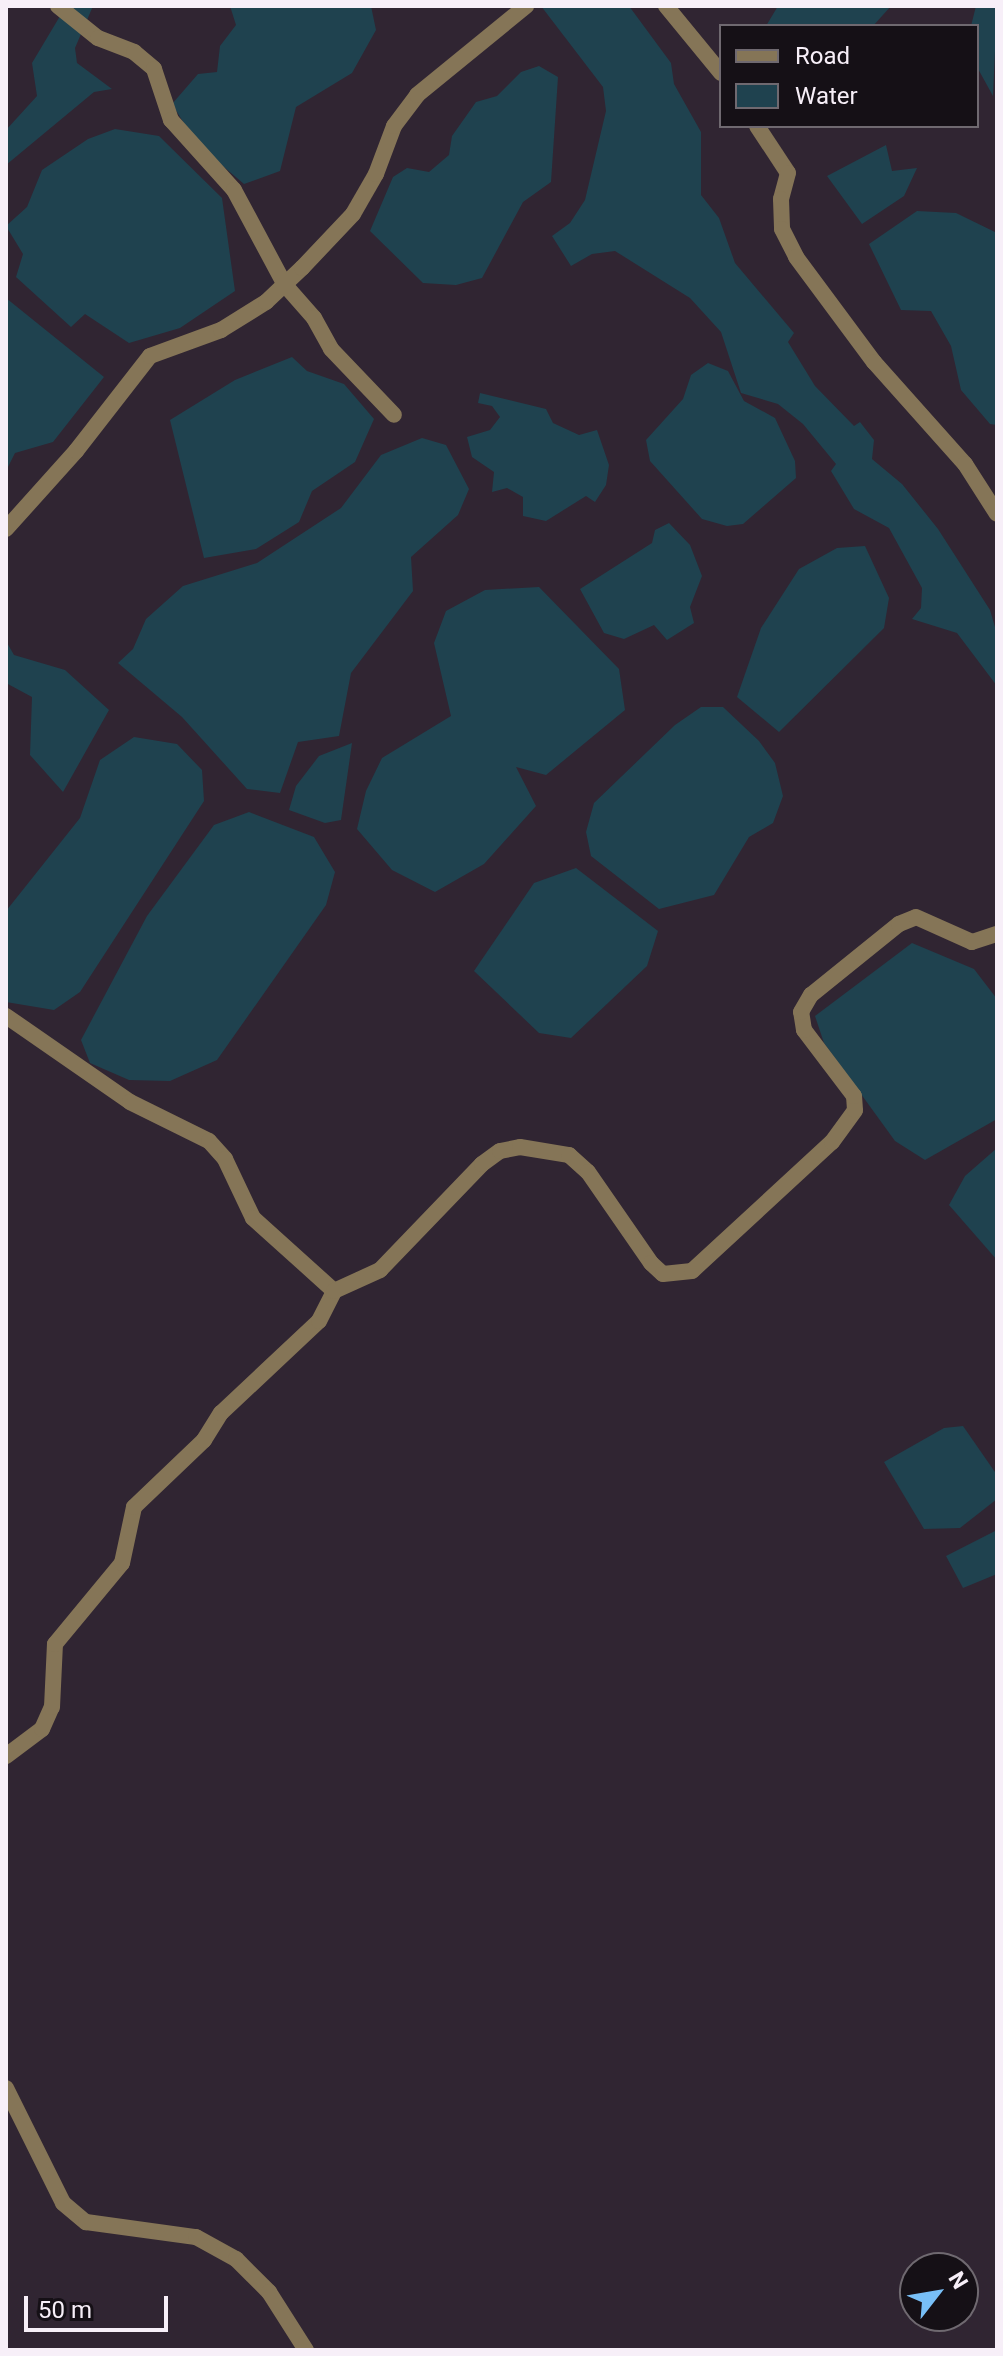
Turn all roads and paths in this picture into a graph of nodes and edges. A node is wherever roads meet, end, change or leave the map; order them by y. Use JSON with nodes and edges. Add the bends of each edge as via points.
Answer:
{"nodes":[{"id":1,"x":58,"y":6,"type":"edge"},
{"id":2,"x":526,"y":6,"type":"edge"},
{"id":3,"x":666,"y":6,"type":"edge"},
{"id":4,"x":719,"y":71,"type":"edge"},
{"id":5,"x":758,"y":128,"type":"edge"},
{"id":6,"x":285,"y":285,"type":"junction"},
{"id":7,"x":394,"y":415,"type":"dead end"},
{"id":8,"x":997,"y":514,"type":"edge"},
{"id":9,"x":6,"y":529,"type":"edge"},
{"id":10,"x":997,"y":934,"type":"edge"},
{"id":11,"x":6,"y":1016,"type":"edge"},
{"id":12,"x":334,"y":1291,"type":"junction"},
{"id":13,"x":6,"y":1756,"type":"edge"},
{"id":14,"x":6,"y":2088,"type":"edge"},
{"id":15,"x":306,"y":2350,"type":"edge"}],
"edges":[{"from":1,"to":6,"type":"street","via":[[98,38],[134,52],[154,69],[171,120],[234,190]]},
{"from":2,"to":6,"type":"street","via":[[417,95],[394,126],[353,214]]},
{"from":3,"to":4,"type":"street"},
{"from":5,"to":8,"type":"street","via":[[788,173],[781,199],[782,229],[796,257],[874,362],[965,464]]},
{"from":6,"to":7,"type":"street","via":[[314,318],[331,349]]},
{"from":6,"to":9,"type":"street","via":[[221,330],[150,356],[38,497]]},
{"from":10,"to":12,"type":"street","via":[[972,942],[916,917],[899,924],[811,995],[801,1012],[804,1030],[854,1096],[855,1110],[832,1142],[692,1271],[663,1274],[651,1263],[588,1172],[569,1155],[520,1147],[500,1151],[482,1164],[380,1270]]},
{"from":11,"to":12,"type":"street","via":[[130,1102],[209,1141],[225,1159],[253,1218]]},
{"from":12,"to":13,"type":"street","via":[[319,1321],[221,1413],[204,1440],[134,1507],[122,1563],[55,1644],[52,1707],[42,1729]]},
{"from":14,"to":15,"type":"street","via":[[63,2203],[86,2222],[196,2237],[236,2259],[269,2292]]}]}
